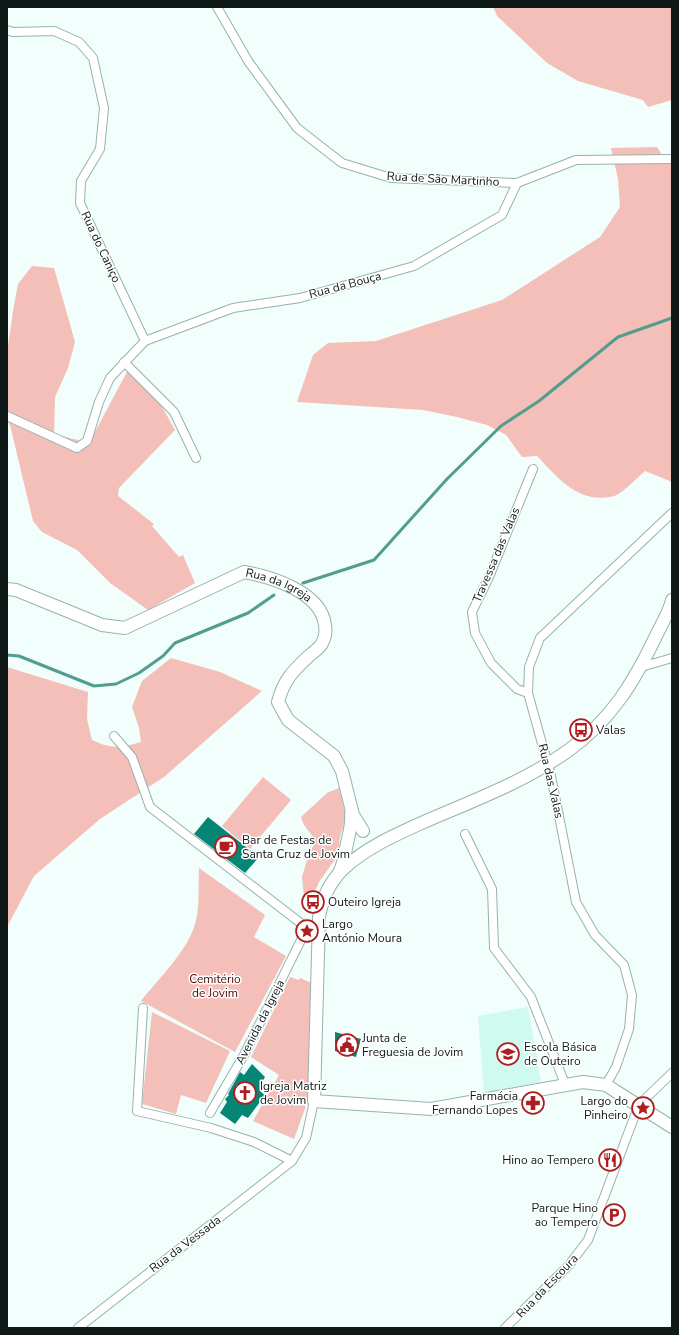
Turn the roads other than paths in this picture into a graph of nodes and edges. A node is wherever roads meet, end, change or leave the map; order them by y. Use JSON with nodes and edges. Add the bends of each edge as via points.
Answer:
{"nodes":[{"id":1,"x":217,"y":7,"type":"edge"},
{"id":2,"x":7,"y":30,"type":"edge"},
{"id":3,"x":672,"y":159,"type":"edge"},
{"id":4,"x":517,"y":183,"type":"junction"},
{"id":5,"x":145,"y":341,"type":"junction"},
{"id":6,"x":124,"y":362,"type":"junction"},
{"id":7,"x":7,"y":416,"type":"edge"},
{"id":8,"x":196,"y":458,"type":"dead end"},
{"id":9,"x":533,"y":469,"type":"dead end"},
{"id":10,"x":672,"y":513,"type":"edge"},
{"id":11,"x":7,"y":590,"type":"edge"},
{"id":12,"x":672,"y":600,"type":"edge"},
{"id":13,"x":672,"y":658,"type":"edge"},
{"id":14,"x":641,"y":667,"type":"junction"},
{"id":15,"x":528,"y":693,"type":"junction"},
{"id":16,"x":114,"y":736,"type":"dead end"},
{"id":17,"x":548,"y":763,"type":"junction"},
{"id":18,"x":350,"y":806,"type":"junction"},
{"id":19,"x":366,"y":833,"type":"junction"},
{"id":20,"x":465,"y":834,"type":"dead end"},
{"id":21,"x":394,"y":836,"type":"junction"},
{"id":22,"x":348,"y":840,"type":"junction"},
{"id":23,"x":366,"y":852,"type":"junction"},
{"id":24,"x":338,"y":874,"type":"junction"},
{"id":25,"x":307,"y":928,"type":"junction"},
{"id":26,"x":319,"y":931,"type":"junction"},
{"id":27,"x":143,"y":1008,"type":"dead end"},
{"id":28,"x":672,"y":1073,"type":"edge"},
{"id":29,"x":565,"y":1084,"type":"junction"},
{"id":30,"x":606,"y":1085,"type":"junction"},
{"id":31,"x":314,"y":1101,"type":"junction"},
{"id":32,"x":638,"y":1107,"type":"junction"},
{"id":33,"x":210,"y":1113,"type":"dead end"},
{"id":34,"x":672,"y":1127,"type":"edge"},
{"id":35,"x":292,"y":1161,"type":"junction"},
{"id":36,"x":78,"y":1328,"type":"edge"},
{"id":37,"x":505,"y":1328,"type":"edge"}],
"edges":[{"from":1,"to":4,"type":"street","name":"Rua de São Martinho","via":[[248,61],[296,128],[342,163],[391,178]]},
{"from":2,"to":5,"type":"street","name":"Rua do Caniço","via":[[54,31],[79,42],[93,58],[104,108],[100,149],[81,181],[80,203]]},
{"from":3,"to":4,"type":"street","name":"Rua de São Martinho","via":[[576,160]]},
{"from":4,"to":5,"type":"street","name":"Rua da Bouça","via":[[502,215],[414,266],[300,298],[233,308]]},
{"from":5,"to":6,"type":"street"},
{"from":6,"to":7,"type":"street","via":[[110,378],[104,390],[88,441],[77,448]]},
{"from":6,"to":8,"type":"street","via":[[174,412]]},
{"from":9,"to":15,"type":"street","name":"Travessa das Valas","via":[[472,612],[475,633],[491,663],[517,689]]},
{"from":10,"to":15,"type":"street","name":"Rua das Valas","via":[[540,638],[529,667]]},
{"from":11,"to":18,"type":"street","name":"Rua da Igreja","via":[[16,590],[102,625],[125,628],[244,572],[287,584],[312,600],[324,616],[326,632],[322,644],[289,675],[278,702],[288,720],[334,756],[342,772]]},
{"from":12,"to":14,"type":"street"},
{"from":13,"to":14,"type":"street"},
{"from":14,"to":17,"type":"street","via":[[622,699],[594,730]]},
{"from":15,"to":17,"type":"street","name":"Rua das Valas"},
{"from":16,"to":25,"type":"street","via":[[132,757],[150,806]]},
{"from":17,"to":21,"type":"street","via":[[510,784]]},
{"from":17,"to":30,"type":"street","name":"Rua das Valas","via":[[576,902],[594,935],[624,965],[632,995],[629,1029],[616,1067]]},
{"from":18,"to":19,"type":"street","name":"Rua da Igreja","via":[[356,822]]},
{"from":18,"to":22,"type":"street","name":"Rua da Igreja","via":[[352,822]]},
{"from":19,"to":21,"type":"street","via":[[380,840]]},
{"from":19,"to":22,"type":"street","via":[[355,831]]},
{"from":19,"to":23,"type":"street","via":[[372,843]]},
{"from":20,"to":29,"type":"street","via":[[492,889],[494,948],[531,997]]},
{"from":21,"to":23,"type":"street"},
{"from":22,"to":23,"type":"street","via":[[354,854]]},
{"from":22,"to":24,"type":"street","name":"Rua da Igreja","via":[[345,858]]},
{"from":23,"to":24,"type":"street"},
{"from":24,"to":26,"type":"street","via":[[323,899]]},
{"from":25,"to":26,"type":"street"},
{"from":25,"to":33,"type":"street","name":"Avenida da Igreja","via":[[244,1055]]},
{"from":26,"to":31,"type":"street"},
{"from":27,"to":35,"type":"street","via":[[137,1111],[218,1130],[254,1142]]},
{"from":28,"to":32,"type":"street"},
{"from":29,"to":30,"type":"street","via":[[582,1082]]},
{"from":29,"to":31,"type":"street","via":[[431,1109]]},
{"from":30,"to":32,"type":"street"},
{"from":31,"to":35,"type":"street","via":[[306,1138]]},
{"from":32,"to":34,"type":"street"},
{"from":32,"to":37,"type":"street","name":"Rua da Escoura","via":[[588,1240],[569,1265]]},
{"from":35,"to":36,"type":"street","name":"Rua da Vessada"}]}
